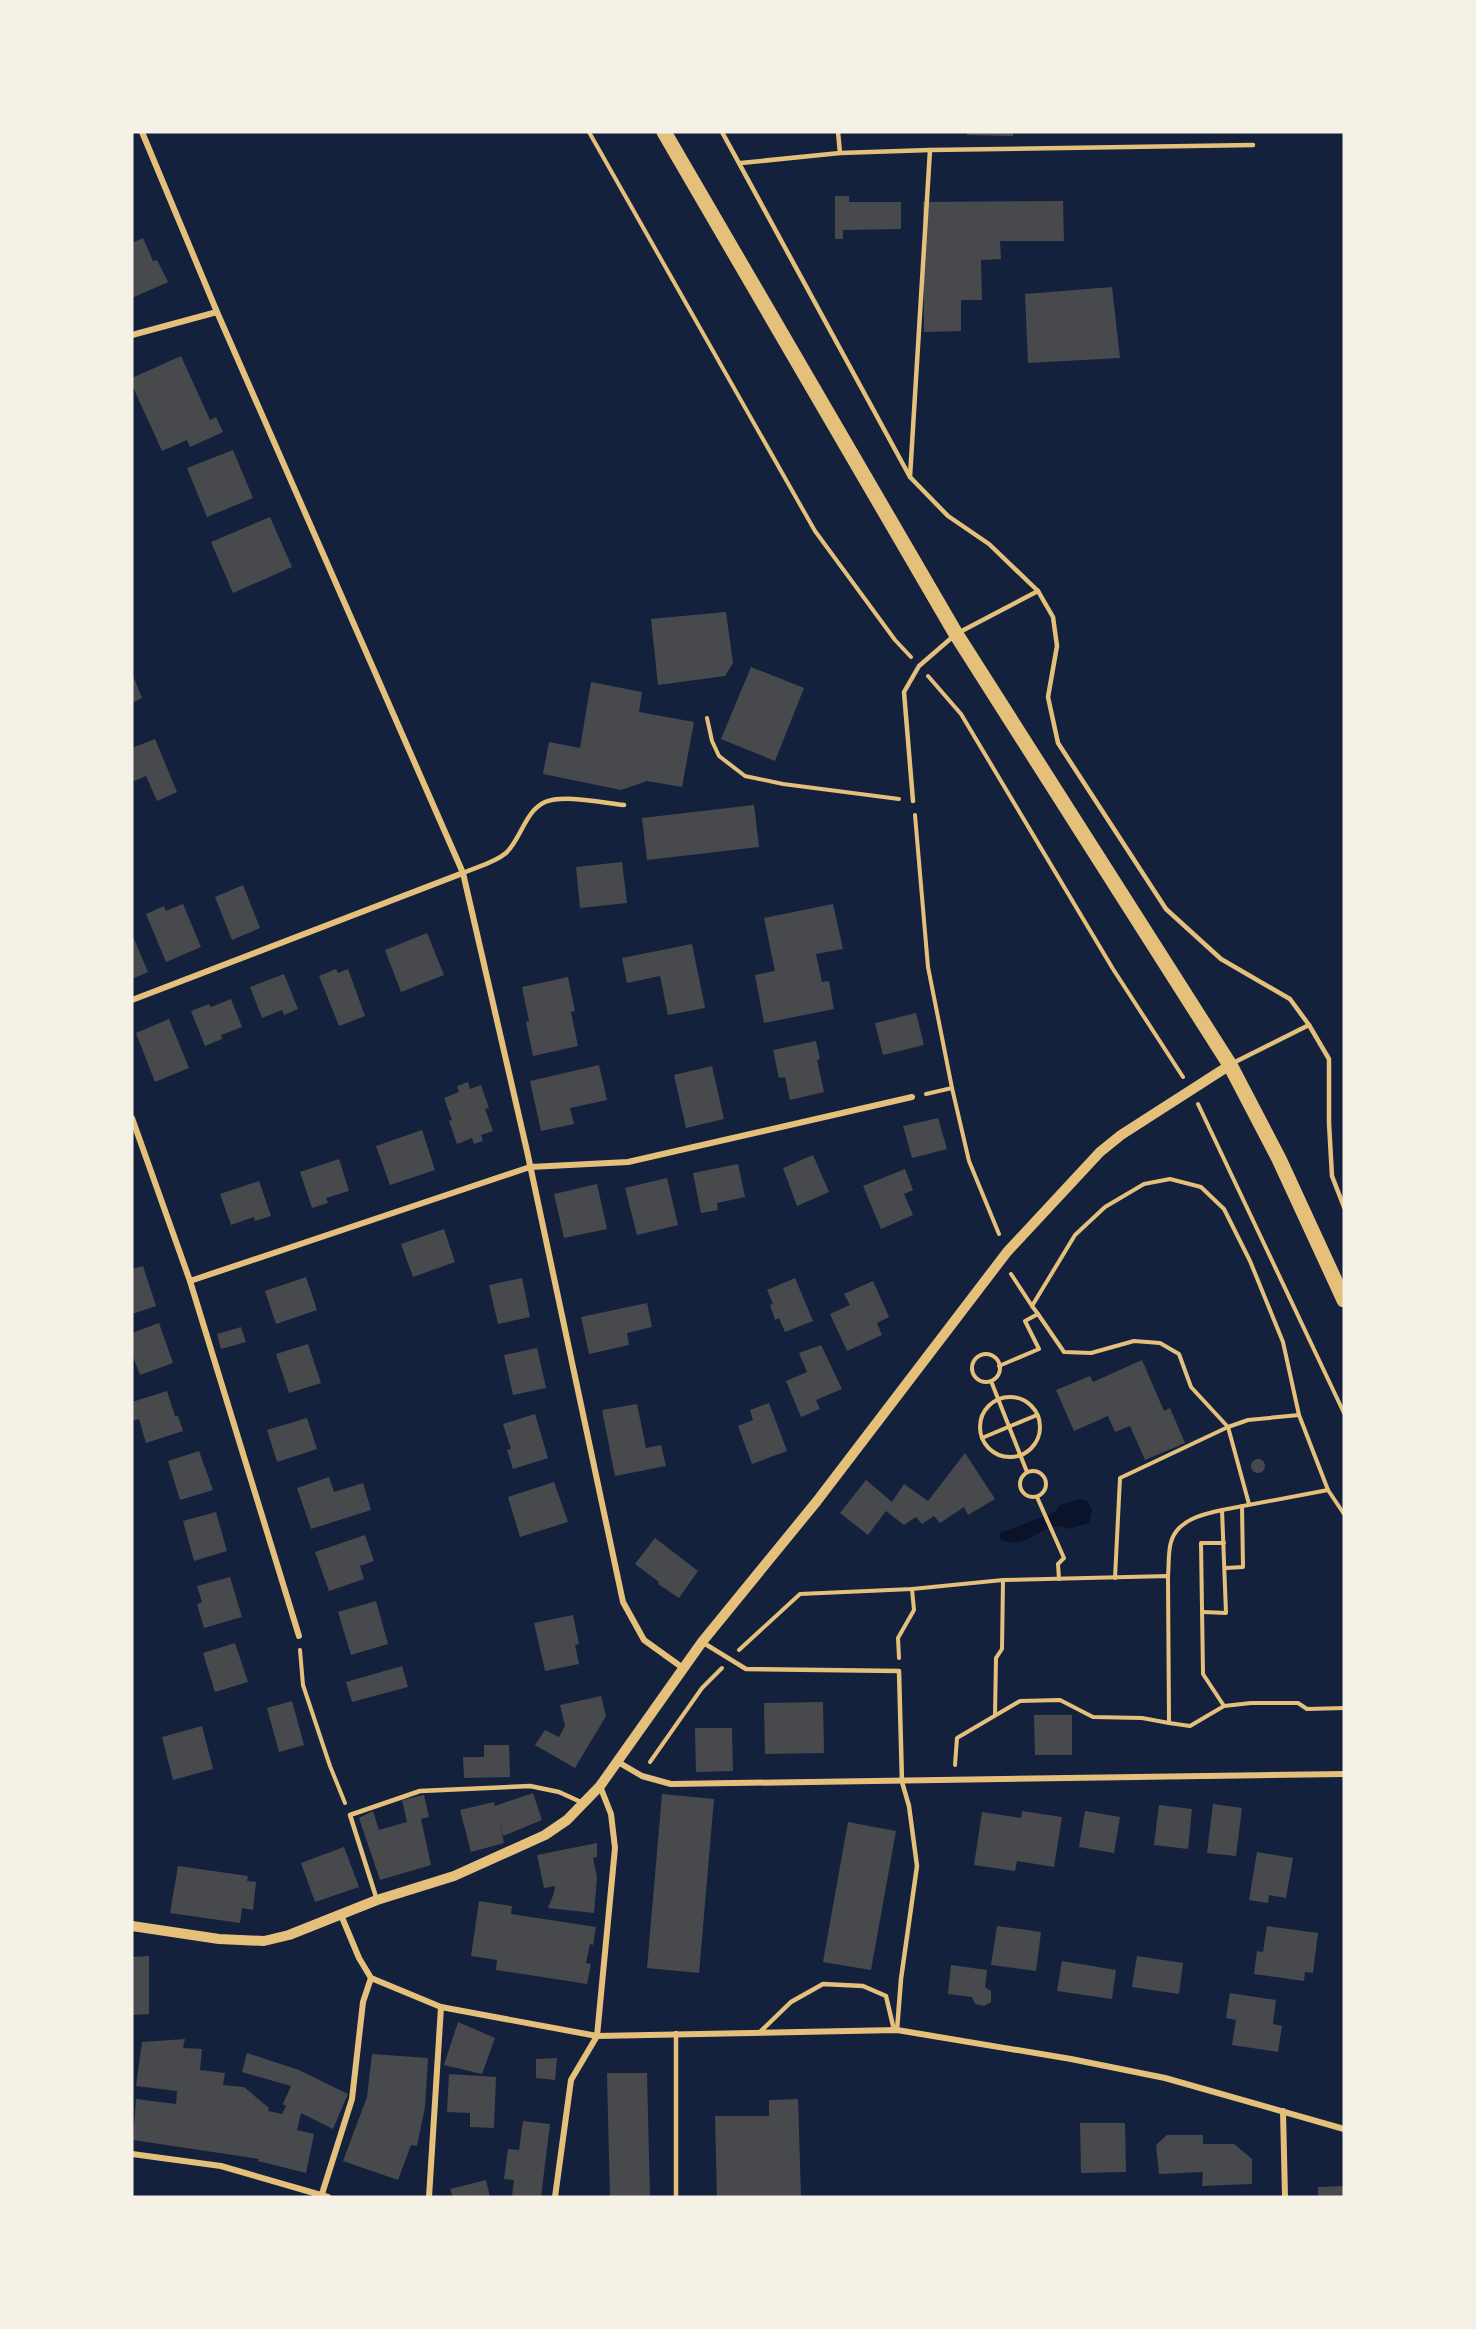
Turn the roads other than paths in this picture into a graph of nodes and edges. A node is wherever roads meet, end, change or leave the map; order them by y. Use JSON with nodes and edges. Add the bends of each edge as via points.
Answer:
{"nodes":[{"id":1,"x":142,"y":132,"type":"edge"},
{"id":2,"x":664,"y":132,"type":"edge"},
{"id":3,"x":722,"y":132,"type":"edge"},
{"id":4,"x":838,"y":132,"type":"edge"},
{"id":5,"x":1253,"y":145,"type":"dead end"},
{"id":6,"x":930,"y":150,"type":"junction"},
{"id":7,"x":840,"y":153,"type":"junction"},
{"id":8,"x":741,"y":162,"type":"junction"},
{"id":9,"x":217,"y":312,"type":"junction"},
{"id":10,"x":132,"y":335,"type":"edge"},
{"id":11,"x":910,"y":477,"type":"junction"},
{"id":12,"x":1038,"y":591,"type":"junction"},
{"id":13,"x":956,"y":634,"type":"junction"},
{"id":14,"x":913,"y":801,"type":"road end"},
{"id":15,"x":624,"y":805,"type":"dead end"},
{"id":16,"x":463,"y":873,"type":"junction"},
{"id":17,"x":132,"y":1000,"type":"edge"},
{"id":18,"x":1309,"y":1025,"type":"junction"},
{"id":19,"x":1230,"y":1065,"type":"junction"},
{"id":20,"x":912,"y":1097,"type":"road end"},
{"id":21,"x":132,"y":1118,"type":"edge"},
{"id":22,"x":530,"y":1167,"type":"junction"},
{"id":23,"x":1344,"y":1207,"type":"edge"},
{"id":24,"x":190,"y":1281,"type":"junction"},
{"id":25,"x":1344,"y":1300,"type":"edge"},
{"id":26,"x":299,"y":1636,"type":"road end"},
{"id":27,"x":702,"y":1642,"type":"junction"},
{"id":28,"x":683,"y":1668,"type":"junction"},
{"id":29,"x":618,"y":1762,"type":"junction"},
{"id":30,"x":1344,"y":1774,"type":"edge"},
{"id":31,"x":902,"y":1782,"type":"junction"},
{"id":32,"x":600,"y":1786,"type":"junction"},
{"id":33,"x":585,"y":1804,"type":"junction"},
{"id":34,"x":377,"y":1900,"type":"junction"},
{"id":35,"x":341,"y":1915,"type":"junction"},
{"id":36,"x":132,"y":1926,"type":"edge"},
{"id":37,"x":371,"y":1978,"type":"junction"},
{"id":38,"x":441,"y":2007,"type":"junction"},
{"id":39,"x":896,"y":2030,"type":"junction"},
{"id":40,"x":761,"y":2031,"type":"junction"},
{"id":41,"x":676,"y":2033,"type":"junction"},
{"id":42,"x":597,"y":2036,"type":"junction"},
{"id":43,"x":1283,"y":2111,"type":"junction"},
{"id":44,"x":1344,"y":2129,"type":"edge"},
{"id":45,"x":132,"y":2154,"type":"edge"},
{"id":46,"x":323,"y":2197,"type":"edge"},
{"id":47,"x":429,"y":2197,"type":"edge"},
{"id":48,"x":555,"y":2197,"type":"edge"},
{"id":49,"x":676,"y":2197,"type":"edge"},
{"id":50,"x":1285,"y":2197,"type":"edge"}],
"edges":[{"from":1,"to":9,"type":"street"},
{"from":2,"to":13,"type":"main road"},
{"from":3,"to":8,"type":"lane"},
{"from":4,"to":7,"type":"lane"},
{"from":5,"to":6,"type":"lane"},
{"from":6,"to":7,"type":"lane"},
{"from":6,"to":11,"type":"lane"},
{"from":7,"to":8,"type":"lane"},
{"from":8,"to":11,"type":"lane"},
{"from":9,"to":10,"type":"street"},
{"from":9,"to":16,"type":"street"},
{"from":11,"to":12,"type":"lane","via":[[948,516],[989,544]]},
{"from":12,"to":13,"type":"lane"},
{"from":12,"to":18,"type":"lane","via":[[1053,617],[1056,646],[1048,696],[1058,743],[1166,909],[1221,959],[1290,999]]},
{"from":13,"to":14,"type":"lane","via":[[919,666],[904,692]]},
{"from":13,"to":19,"type":"main road"},
{"from":15,"to":16,"type":"lane","via":[[557,799],[544,802],[505,854]]},
{"from":16,"to":17,"type":"street"},
{"from":16,"to":22,"type":"street"},
{"from":18,"to":19,"type":"lane"},
{"from":18,"to":23,"type":"lane","via":[[1329,1059],[1332,1176]]},
{"from":19,"to":25,"type":"main road","via":[[1280,1159]]},
{"from":19,"to":27,"type":"street","via":[[1100,1152],[1004,1256],[817,1501]]},
{"from":20,"to":22,"type":"street","via":[[628,1162]]},
{"from":21,"to":24,"type":"street"},
{"from":22,"to":24,"type":"street"},
{"from":22,"to":28,"type":"street","via":[[623,1602],[644,1641]]},
{"from":24,"to":26,"type":"street"},
{"from":27,"to":28,"type":"street"},
{"from":27,"to":31,"type":"lane","via":[[746,1669],[899,1671]]},
{"from":28,"to":29,"type":"street"},
{"from":29,"to":31,"type":"street","via":[[642,1776],[671,1784]]},
{"from":29,"to":32,"type":"street"},
{"from":30,"to":31,"type":"street"},
{"from":31,"to":39,"type":"lane","via":[[917,1866]]},
{"from":32,"to":33,"type":"street"},
{"from":32,"to":42,"type":"street","via":[[611,1814],[615,1848]]},
{"from":33,"to":34,"type":"street","via":[[545,1835],[453,1876]]},
{"from":33,"to":34,"type":"lane","via":[[559,1792],[530,1786],[475,1788],[420,1791],[350,1815]]},
{"from":34,"to":35,"type":"street"},
{"from":35,"to":36,"type":"street","via":[[264,1941],[219,1939]]},
{"from":35,"to":37,"type":"street"},
{"from":37,"to":38,"type":"street"},
{"from":37,"to":46,"type":"street","via":[[363,2002],[352,2099]]},
{"from":38,"to":42,"type":"street"},
{"from":38,"to":47,"type":"street"},
{"from":39,"to":40,"type":"street"},
{"from":39,"to":40,"type":"lane","via":[[886,1996],[863,1986],[823,1984],[791,2002]]},
{"from":39,"to":43,"type":"street","via":[[1165,2078]]},
{"from":40,"to":41,"type":"street"},
{"from":41,"to":42,"type":"street"},
{"from":41,"to":49,"type":"lane"},
{"from":42,"to":48,"type":"street","via":[[571,2080]]},
{"from":43,"to":44,"type":"street"},
{"from":43,"to":50,"type":"street"},
{"from":45,"to":46,"type":"street","via":[[221,2166]]}]}
